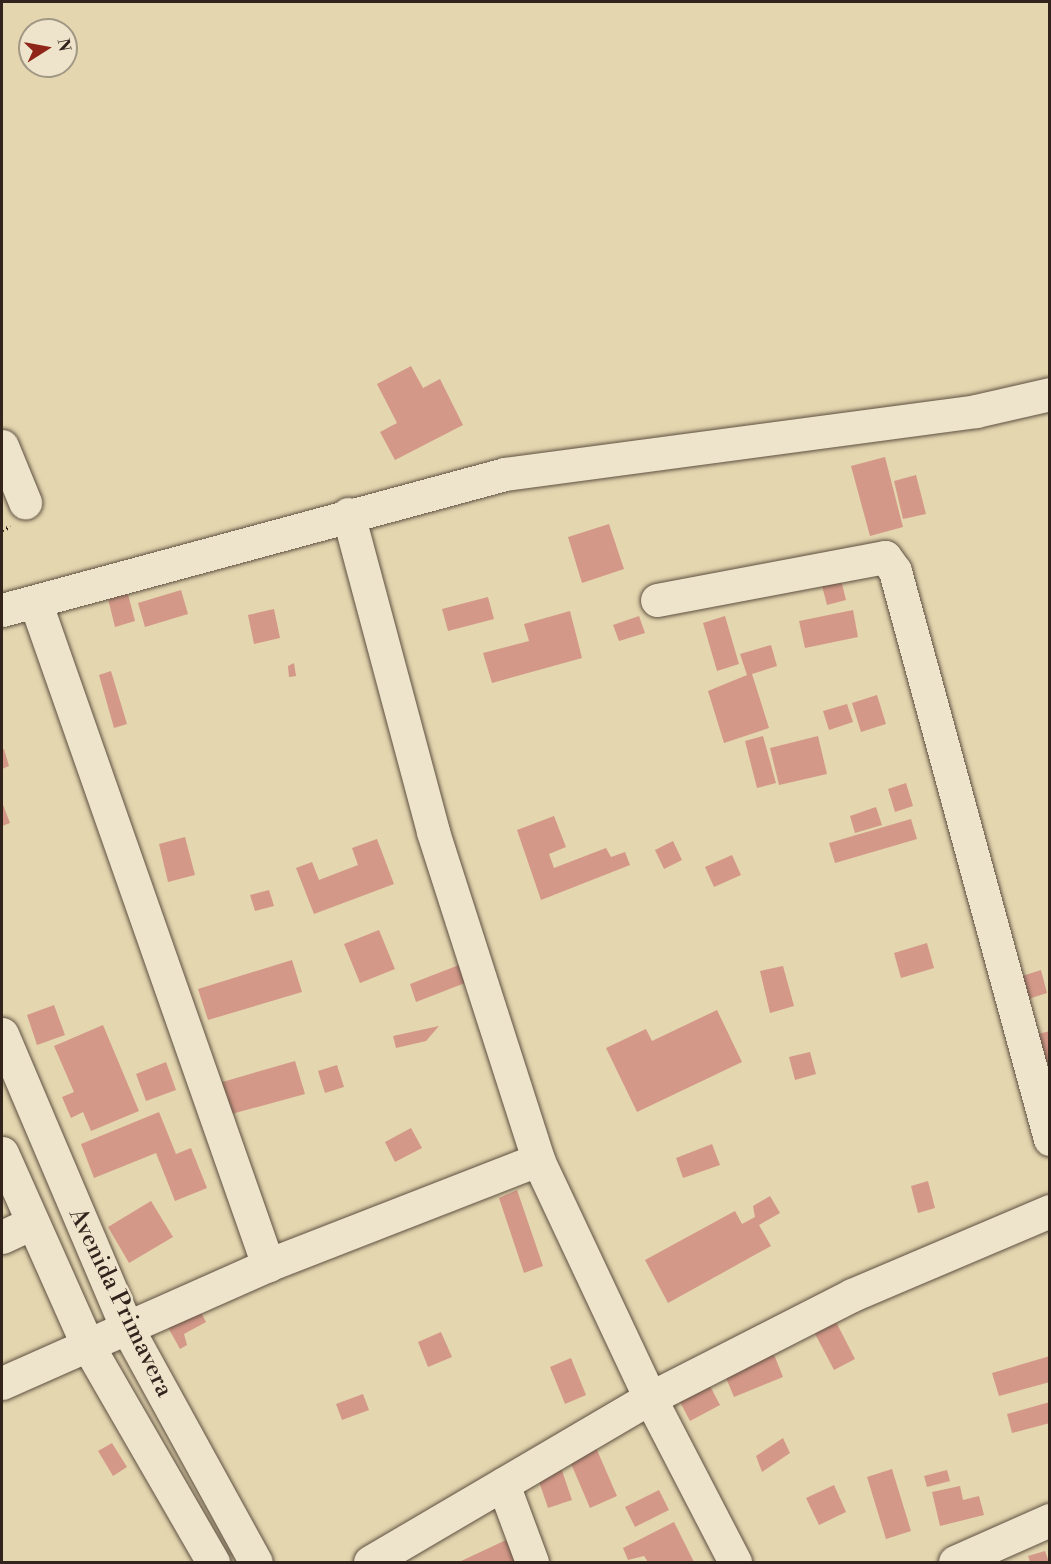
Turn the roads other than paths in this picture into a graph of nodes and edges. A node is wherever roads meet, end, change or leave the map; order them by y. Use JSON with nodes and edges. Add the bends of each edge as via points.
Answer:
{"nodes":[{"id":1,"x":1050,"y":394,"type":"edge"},
{"id":2,"x":2,"y":446,"type":"edge"},
{"id":3,"x":25,"y":502,"type":"dead end"},
{"id":4,"x":348,"y":514,"type":"junction"},
{"id":5,"x":657,"y":600,"type":"dead end"},
{"id":6,"x":36,"y":604,"type":"junction"},
{"id":7,"x":2,"y":610,"type":"edge"},
{"id":8,"x":2,"y":1034,"type":"edge"},
{"id":9,"x":1050,"y":1139,"type":"edge"},
{"id":10,"x":2,"y":1153,"type":"edge"},
{"id":11,"x":538,"y":1160,"type":"junction"},
{"id":12,"x":1050,"y":1210,"type":"edge"},
{"id":13,"x":32,"y":1223,"type":"junction"},
{"id":14,"x":2,"y":1237,"type":"edge"},
{"id":15,"x":268,"y":1265,"type":"junction"},
{"id":16,"x":126,"y":1326,"type":"junction"},
{"id":17,"x":87,"y":1344,"type":"junction"},
{"id":18,"x":2,"y":1383,"type":"edge"},
{"id":19,"x":650,"y":1398,"type":"junction"},
{"id":20,"x":503,"y":1484,"type":"junction"},
{"id":21,"x":1050,"y":1520,"type":"edge"},
{"id":22,"x":213,"y":1563,"type":"edge"},
{"id":23,"x":256,"y":1563,"type":"edge"},
{"id":24,"x":370,"y":1563,"type":"edge"},
{"id":25,"x":531,"y":1563,"type":"edge"},
{"id":26,"x":735,"y":1563,"type":"edge"},
{"id":27,"x":955,"y":1563,"type":"edge"}],
"edges":[{"from":1,"to":4,"type":"street","via":[[976,411],[505,474]]},
{"from":2,"to":3,"type":"street"},
{"from":4,"to":6,"type":"street"},
{"from":4,"to":11,"type":"street","via":[[434,832]]},
{"from":5,"to":9,"type":"street","via":[[885,558],[895,571]]},
{"from":6,"to":7,"type":"street"},
{"from":6,"to":15,"type":"street"},
{"from":8,"to":16,"type":"street","name":"Avenida Primavera"},
{"from":10,"to":13,"type":"street","name":"Avenida Primavera"},
{"from":11,"to":15,"type":"street"},
{"from":11,"to":19,"type":"street"},
{"from":12,"to":19,"type":"street","via":[[852,1295]]},
{"from":13,"to":14,"type":"street"},
{"from":13,"to":17,"type":"street","name":"Avenida Primavera"},
{"from":15,"to":16,"type":"street"},
{"from":16,"to":17,"type":"street"},
{"from":16,"to":23,"type":"street","name":"Avenida Primavera"},
{"from":17,"to":18,"type":"street"},
{"from":17,"to":22,"type":"street","name":"Avenida Primavera"},
{"from":19,"to":20,"type":"street"},
{"from":19,"to":26,"type":"street"},
{"from":20,"to":24,"type":"street"},
{"from":20,"to":25,"type":"street"},
{"from":21,"to":27,"type":"street"}]}
